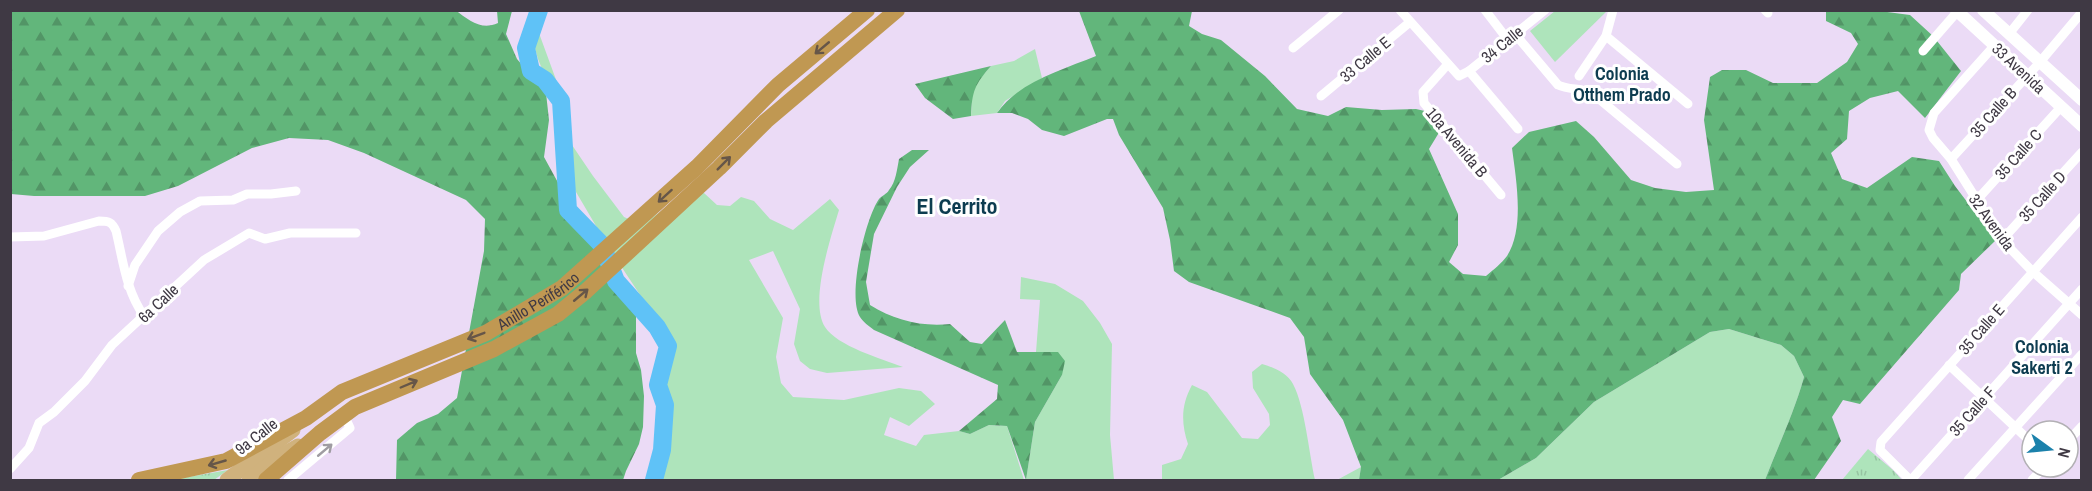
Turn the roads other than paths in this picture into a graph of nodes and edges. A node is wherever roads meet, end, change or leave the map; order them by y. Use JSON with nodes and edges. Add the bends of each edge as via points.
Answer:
{"nodes":[{"id":1,"x":867,"y":10,"type":"edge"},
{"id":2,"x":897,"y":10,"type":"edge"},
{"id":3,"x":1339,"y":10,"type":"edge"},
{"id":4,"x":1400,"y":10,"type":"edge"},
{"id":5,"x":1485,"y":10,"type":"edge"},
{"id":6,"x":1545,"y":10,"type":"edge"},
{"id":7,"x":1613,"y":10,"type":"edge"},
{"id":8,"x":1983,"y":10,"type":"edge"},
{"id":9,"x":2028,"y":10,"type":"edge"},
{"id":10,"x":1956,"y":11,"type":"edge"},
{"id":11,"x":2079,"y":12,"type":"edge"},
{"id":12,"x":1410,"y":22,"type":"junction"},
{"id":13,"x":2008,"y":34,"type":"junction"},
{"id":14,"x":1606,"y":36,"type":"junction"},
{"id":15,"x":1512,"y":37,"type":"junction"},
{"id":16,"x":1994,"y":46,"type":"junction"},
{"id":17,"x":1293,"y":48,"type":"dead end"},
{"id":18,"x":1923,"y":51,"type":"dead end"},
{"id":19,"x":2040,"y":62,"type":"junction"},
{"id":20,"x":1448,"y":64,"type":"junction"},
{"id":21,"x":1469,"y":71,"type":"junction"},
{"id":22,"x":1579,"y":76,"type":"dead end"},
{"id":23,"x":2027,"y":76,"type":"junction"},
{"id":24,"x":2079,"y":93,"type":"edge"},
{"id":25,"x":1321,"y":96,"type":"dead end"},
{"id":26,"x":1688,"y":104,"type":"dead end"},
{"id":27,"x":2061,"y":107,"type":"junction"},
{"id":28,"x":2082,"y":126,"type":"edge"},
{"id":29,"x":1518,"y":129,"type":"dead end"},
{"id":30,"x":2082,"y":152,"type":"edge"},
{"id":31,"x":1951,"y":159,"type":"junction"},
{"id":32,"x":1677,"y":164,"type":"dead end"},
{"id":33,"x":296,"y":191,"type":"dead end"},
{"id":34,"x":1501,"y":195,"type":"dead end"},
{"id":35,"x":1976,"y":201,"type":"junction"},
{"id":36,"x":2082,"y":217,"type":"edge"},
{"id":37,"x":356,"y":233,"type":"dead end"},
{"id":38,"x":10,"y":237,"type":"edge"},
{"id":39,"x":2002,"y":240,"type":"junction"},
{"id":40,"x":2032,"y":271,"type":"junction"},
{"id":41,"x":128,"y":286,"type":"junction"},
{"id":42,"x":2082,"y":289,"type":"edge"},
{"id":43,"x":2068,"y":303,"type":"junction"},
{"id":44,"x":2082,"y":315,"type":"edge"},
{"id":45,"x":144,"y":316,"type":"junction"},
{"id":46,"x":2082,"y":354,"type":"edge"},
{"id":47,"x":1949,"y":365,"type":"junction"},
{"id":48,"x":1983,"y":399,"type":"junction"},
{"id":49,"x":349,"y":411,"type":"junction"},
{"id":50,"x":306,"y":418,"type":"junction"},
{"id":51,"x":2016,"y":428,"type":"junction"},
{"id":52,"x":2020,"y":432,"type":"edge"},
{"id":53,"x":320,"y":433,"type":"junction"},
{"id":54,"x":10,"y":469,"type":"edge"},
{"id":55,"x":139,"y":480,"type":"edge"},
{"id":56,"x":227,"y":480,"type":"edge"},
{"id":57,"x":249,"y":480,"type":"edge"},
{"id":58,"x":266,"y":480,"type":"edge"},
{"id":59,"x":288,"y":480,"type":"edge"},
{"id":60,"x":1910,"y":480,"type":"edge"},
{"id":61,"x":1968,"y":480,"type":"edge"}],
"edges":[{"from":1,"to":50,"type":"highway","name":"Anillo Periférico","one_way":true,"via":[[778,85],[697,167],[562,288],[486,333],[342,392]]},
{"from":49,"to":2,"type":"highway","name":"Anillo Periférico","one_way":true,"via":[[494,349],[558,314],[766,121]]},
{"from":3,"to":17,"type":"street"},
{"from":4,"to":12,"type":"street"},
{"from":5,"to":15,"type":"street"},
{"from":6,"to":15,"type":"street","name":"34 Calle"},
{"from":7,"to":14,"type":"street"},
{"from":8,"to":13,"type":"street","name":"33 Avenida"},
{"from":9,"to":13,"type":"street"},
{"from":10,"to":16,"type":"street","name":"33 Avenida"},
{"from":10,"to":18,"type":"street"},
{"from":11,"to":19,"type":"street","name":"35 Calle B"},
{"from":12,"to":20,"type":"street"},
{"from":12,"to":25,"type":"street","name":"33 Calle E"},
{"from":13,"to":19,"type":"street","name":"33 Avenida"},
{"from":14,"to":22,"type":"street"},
{"from":14,"to":26,"type":"street"},
{"from":15,"to":21,"type":"street","name":"34 Calle"},
{"from":15,"to":32,"type":"street","via":[[1558,86],[1592,93]]},
{"from":16,"to":23,"type":"street","name":"33 Avenida"},
{"from":16,"to":31,"type":"street","name":"32 Avenida","via":[[1934,113],[1929,130]]},
{"from":19,"to":23,"type":"street","name":"35 Calle B"},
{"from":19,"to":24,"type":"street","name":"33 Avenida"},
{"from":20,"to":21,"type":"street","name":"34 Calle","via":[[1458,75]]},
{"from":20,"to":34,"type":"street","name":"10a Avenida B","via":[[1423,92],[1424,103]]},
{"from":21,"to":29,"type":"street"},
{"from":23,"to":27,"type":"street","name":"33 Avenida"},
{"from":23,"to":31,"type":"street","name":"35 Calle B"},
{"from":27,"to":28,"type":"street","name":"33 Avenida"},
{"from":27,"to":35,"type":"street","name":"35 Calle C"},
{"from":30,"to":39,"type":"street","name":"35 Calle D"},
{"from":31,"to":35,"type":"street","name":"32 Avenida"},
{"from":33,"to":41,"type":"street","via":[[200,201],[180,212],[158,231],[135,265]]},
{"from":35,"to":39,"type":"street","name":"32 Avenida"},
{"from":36,"to":40,"type":"street","name":"35 Calle E"},
{"from":37,"to":45,"type":"street","name":"6a Calle","via":[[290,233],[265,239],[249,233],[204,260]]},
{"from":38,"to":41,"type":"street","via":[[44,236],[108,220],[116,231]]},
{"from":39,"to":40,"type":"street","name":"32 Avenida"},
{"from":40,"to":43,"type":"street","name":"32 Avenida"},
{"from":40,"to":47,"type":"street","name":"35 Calle E"},
{"from":41,"to":45,"type":"street"},
{"from":42,"to":43,"type":"street","name":"35 Calle F"},
{"from":43,"to":44,"type":"street","name":"32 Avenida"},
{"from":43,"to":48,"type":"street","name":"35 Calle F"},
{"from":45,"to":54,"type":"street","name":"6a Calle","via":[[112,345],[85,381],[39,423],[29,448]]},
{"from":46,"to":51,"type":"street"},
{"from":47,"to":48,"type":"street"},
{"from":47,"to":60,"type":"street","name":"35 Calle E","via":[[1881,442],[1880,450]]},
{"from":48,"to":51,"type":"street"},
{"from":48,"to":60,"type":"street","name":"35 Calle F"},
{"from":49,"to":53,"type":"highway","name":"Anillo Periférico"},
{"from":59,"to":49,"type":"street","one_way":true,"via":[[350,428]]},
{"from":50,"to":55,"type":"highway","name":"Anillo Periférico","one_way":true,"via":[[226,460]]},
{"from":50,"to":56,"type":"main road","name":"9a Calle"},
{"from":51,"to":52,"type":"street"},
{"from":51,"to":61,"type":"street"},
{"from":53,"to":57,"type":"main road"},
{"from":53,"to":58,"type":"highway","name":"Anillo Periférico"}]}
